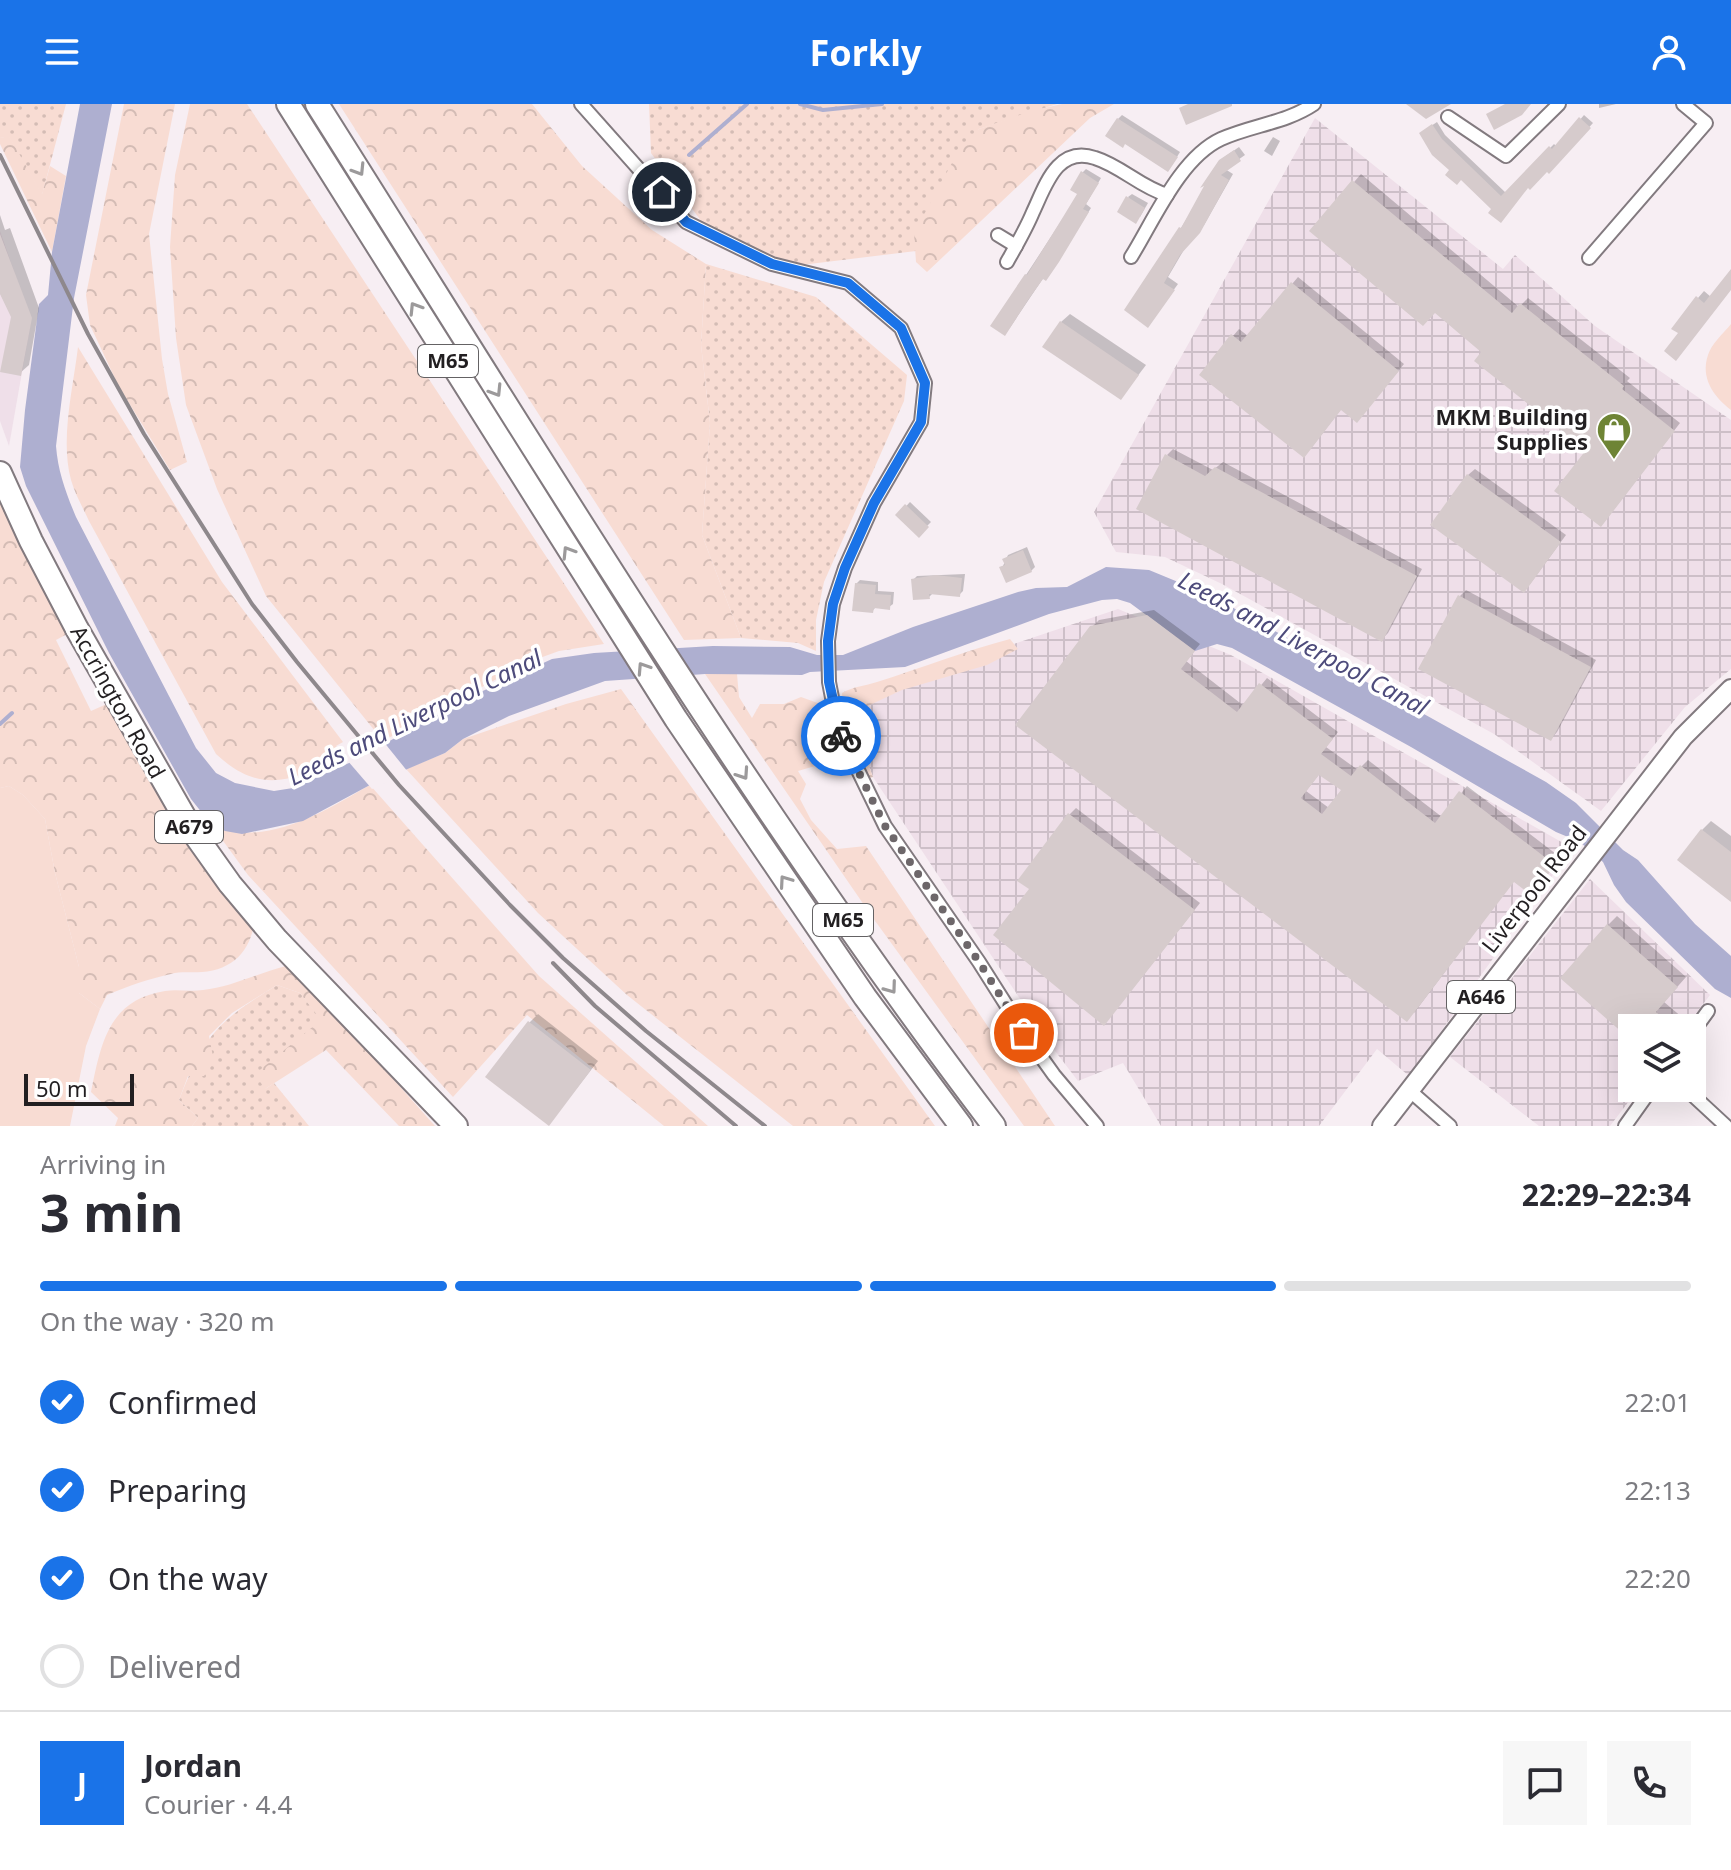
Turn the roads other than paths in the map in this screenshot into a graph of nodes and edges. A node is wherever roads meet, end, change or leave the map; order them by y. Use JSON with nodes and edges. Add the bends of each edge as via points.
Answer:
{"nodes":[{"id":1,"x":288,"y":104,"type":"edge"},
{"id":2,"x":317,"y":104,"type":"edge"},
{"id":3,"x":581,"y":104,"type":"edge"},
{"id":4,"x":1314,"y":104,"type":"edge"},
{"id":5,"x":1559,"y":104,"type":"edge"},
{"id":6,"x":1683,"y":104,"type":"edge"},
{"id":7,"x":1448,"y":117,"type":"dead end"},
{"id":8,"x":1167,"y":195,"type":"junction"},
{"id":9,"x":998,"y":235,"type":"dead end"},
{"id":10,"x":1016,"y":246,"type":"junction"},
{"id":11,"x":1131,"y":257,"type":"dead end"},
{"id":12,"x":1589,"y":258,"type":"dead end"},
{"id":13,"x":1007,"y":262,"type":"dead end"},
{"id":14,"x":0,"y":473,"type":"edge"},
{"id":15,"x":1730,"y":691,"type":"edge"},
{"id":16,"x":1708,"y":1011,"type":"dead end"},
{"id":17,"x":1706,"y":1014,"type":"edge"},
{"id":18,"x":1409,"y":1090,"type":"junction"},
{"id":19,"x":1642,"y":1102,"type":"edge"},
{"id":20,"x":1700,"y":1102,"type":"edge"},
{"id":21,"x":456,"y":1126,"type":"edge"},
{"id":22,"x":961,"y":1126,"type":"edge"},
{"id":23,"x":994,"y":1126,"type":"edge"},
{"id":24,"x":1097,"y":1126,"type":"edge"},
{"id":25,"x":1382,"y":1126,"type":"edge"},
{"id":26,"x":1450,"y":1126,"type":"edge"},
{"id":27,"x":1625,"y":1126,"type":"edge"},
{"id":28,"x":1726,"y":1126,"type":"edge"}],
"edges":[{"from":22,"to":1,"type":"highway","number":"M65","one_way":true,"via":[[865,997],[676,719]]},
{"from":2,"to":23,"type":"highway","number":"M65","one_way":true,"via":[[700,709],[885,980]]},
{"from":3,"to":24,"type":"street","via":[[686,222],[772,264],[848,283],[901,328],[925,383],[921,422],[874,503],[833,604],[829,682],[838,729],[885,826],[1024,1033]]},
{"from":4,"to":8,"type":"street","via":[[1289,118],[1218,140]]},
{"from":5,"to":7,"type":"street","via":[[1506,156]]},
{"from":6,"to":12,"type":"street","via":[[1706,123]]},
{"from":8,"to":10,"type":"street","via":[[1095,157],[1068,160],[1048,177]]},
{"from":8,"to":11,"type":"street"},
{"from":9,"to":10,"type":"street"},
{"from":10,"to":13,"type":"street"},
{"from":14,"to":21,"type":"highway","name":"Accrington Road","number":"A679","via":[[77,629],[193,832],[277,940]]},
{"from":15,"to":18,"type":"main road","name":"Liverpool Road","number":"A646","via":[[1683,737]]},
{"from":16,"to":17,"type":"street"},
{"from":18,"to":25,"type":"main road","name":"Liverpool Road","number":"A646"},
{"from":18,"to":26,"type":"street"},
{"from":19,"to":27,"type":"street"},
{"from":20,"to":28,"type":"street"}]}
